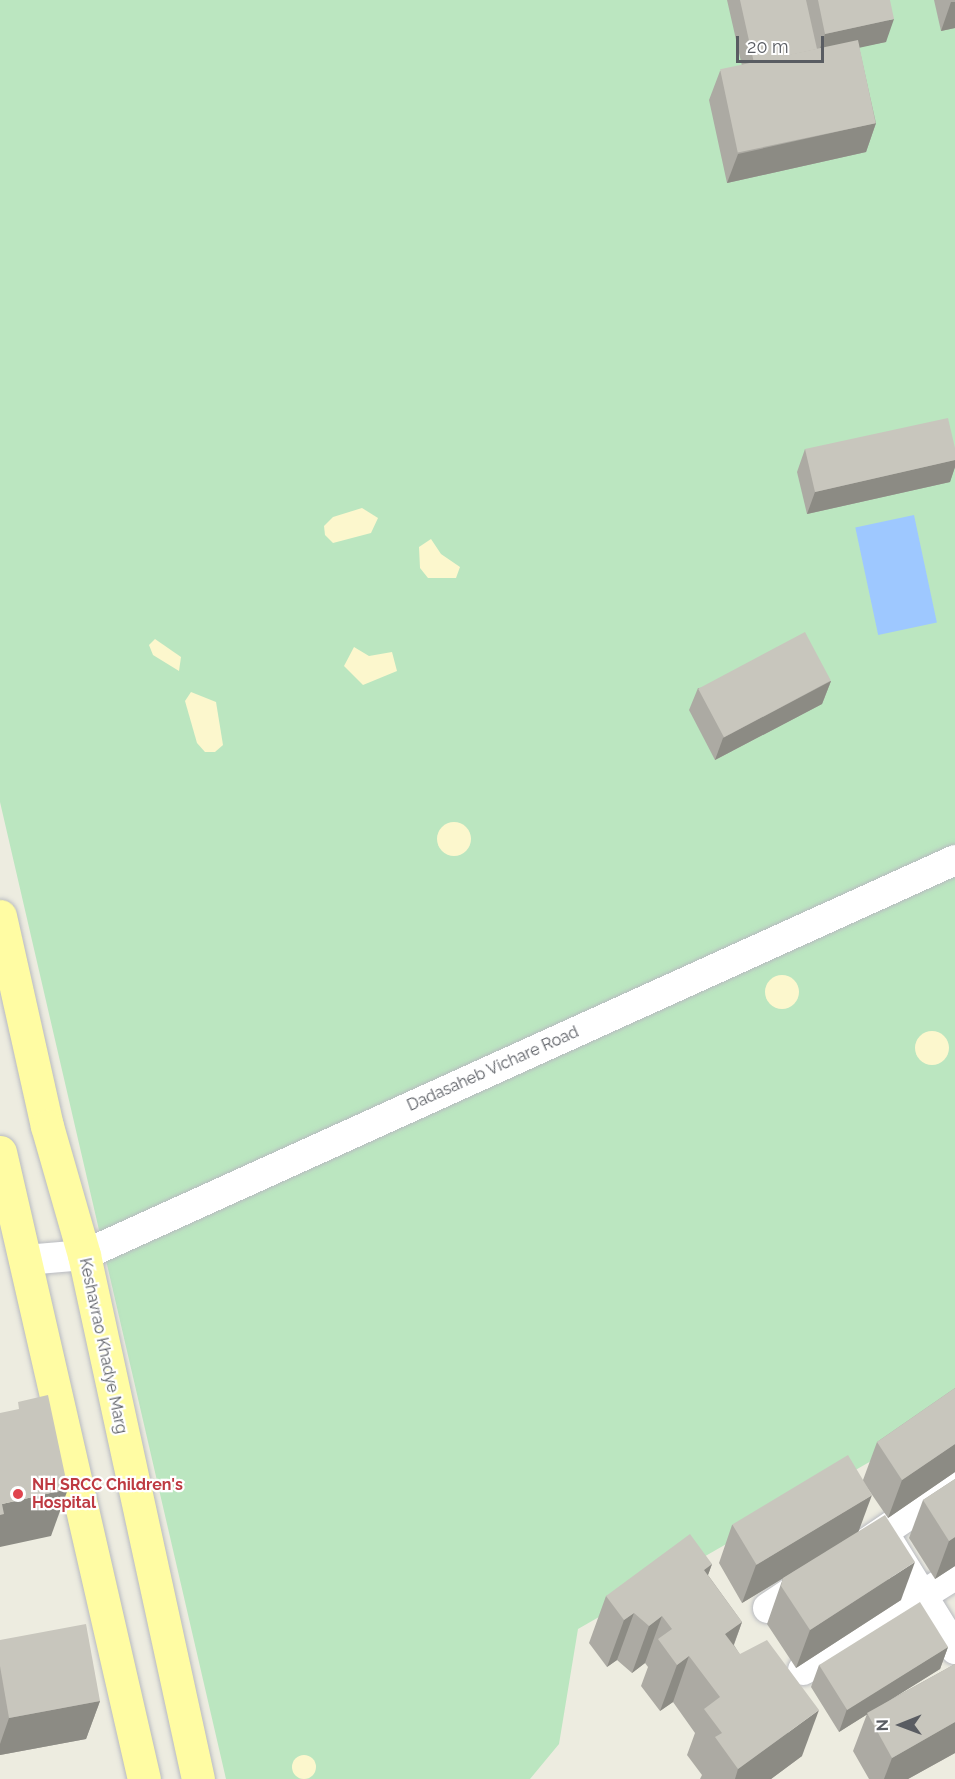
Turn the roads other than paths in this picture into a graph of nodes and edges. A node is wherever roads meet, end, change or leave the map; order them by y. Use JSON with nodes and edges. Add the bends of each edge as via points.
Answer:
{"nodes":[{"id":1,"x":955,"y":860,"type":"edge"},
{"id":2,"x":0,"y":916,"type":"edge"},
{"id":3,"x":0,"y":1152,"type":"edge"},
{"id":4,"x":84,"y":1255,"type":"junction"},
{"id":5,"x":27,"y":1260,"type":"junction"},
{"id":6,"x":955,"y":1483,"type":"edge"},
{"id":7,"x":883,"y":1533,"type":"junction"},
{"id":8,"x":955,"y":1575,"type":"edge"},
{"id":9,"x":922,"y":1596,"type":"junction"},
{"id":10,"x":768,"y":1608,"type":"dead end"},
{"id":11,"x":955,"y":1649,"type":"edge"},
{"id":12,"x":803,"y":1670,"type":"dead end"},
{"id":13,"x":144,"y":1779,"type":"edge"},
{"id":14,"x":198,"y":1779,"type":"edge"}],
"edges":[{"from":1,"to":4,"type":"street","name":"Dadasaheb Vichare Road"},
{"from":2,"to":4,"type":"main road","name":"Keshavrao Khadye Marg","via":[[47,1126]]},
{"from":3,"to":5,"type":"main road"},
{"from":4,"to":5,"type":"street","name":"Dadasaheb Vichare Road"},
{"from":4,"to":14,"type":"main road","name":"Keshavrao Khadye Marg"},
{"from":5,"to":13,"type":"main road"},
{"from":6,"to":7,"type":"street"},
{"from":7,"to":9,"type":"street"},
{"from":7,"to":10,"type":"street"},
{"from":8,"to":9,"type":"street"},
{"from":9,"to":11,"type":"street"},
{"from":9,"to":12,"type":"street"}]}
